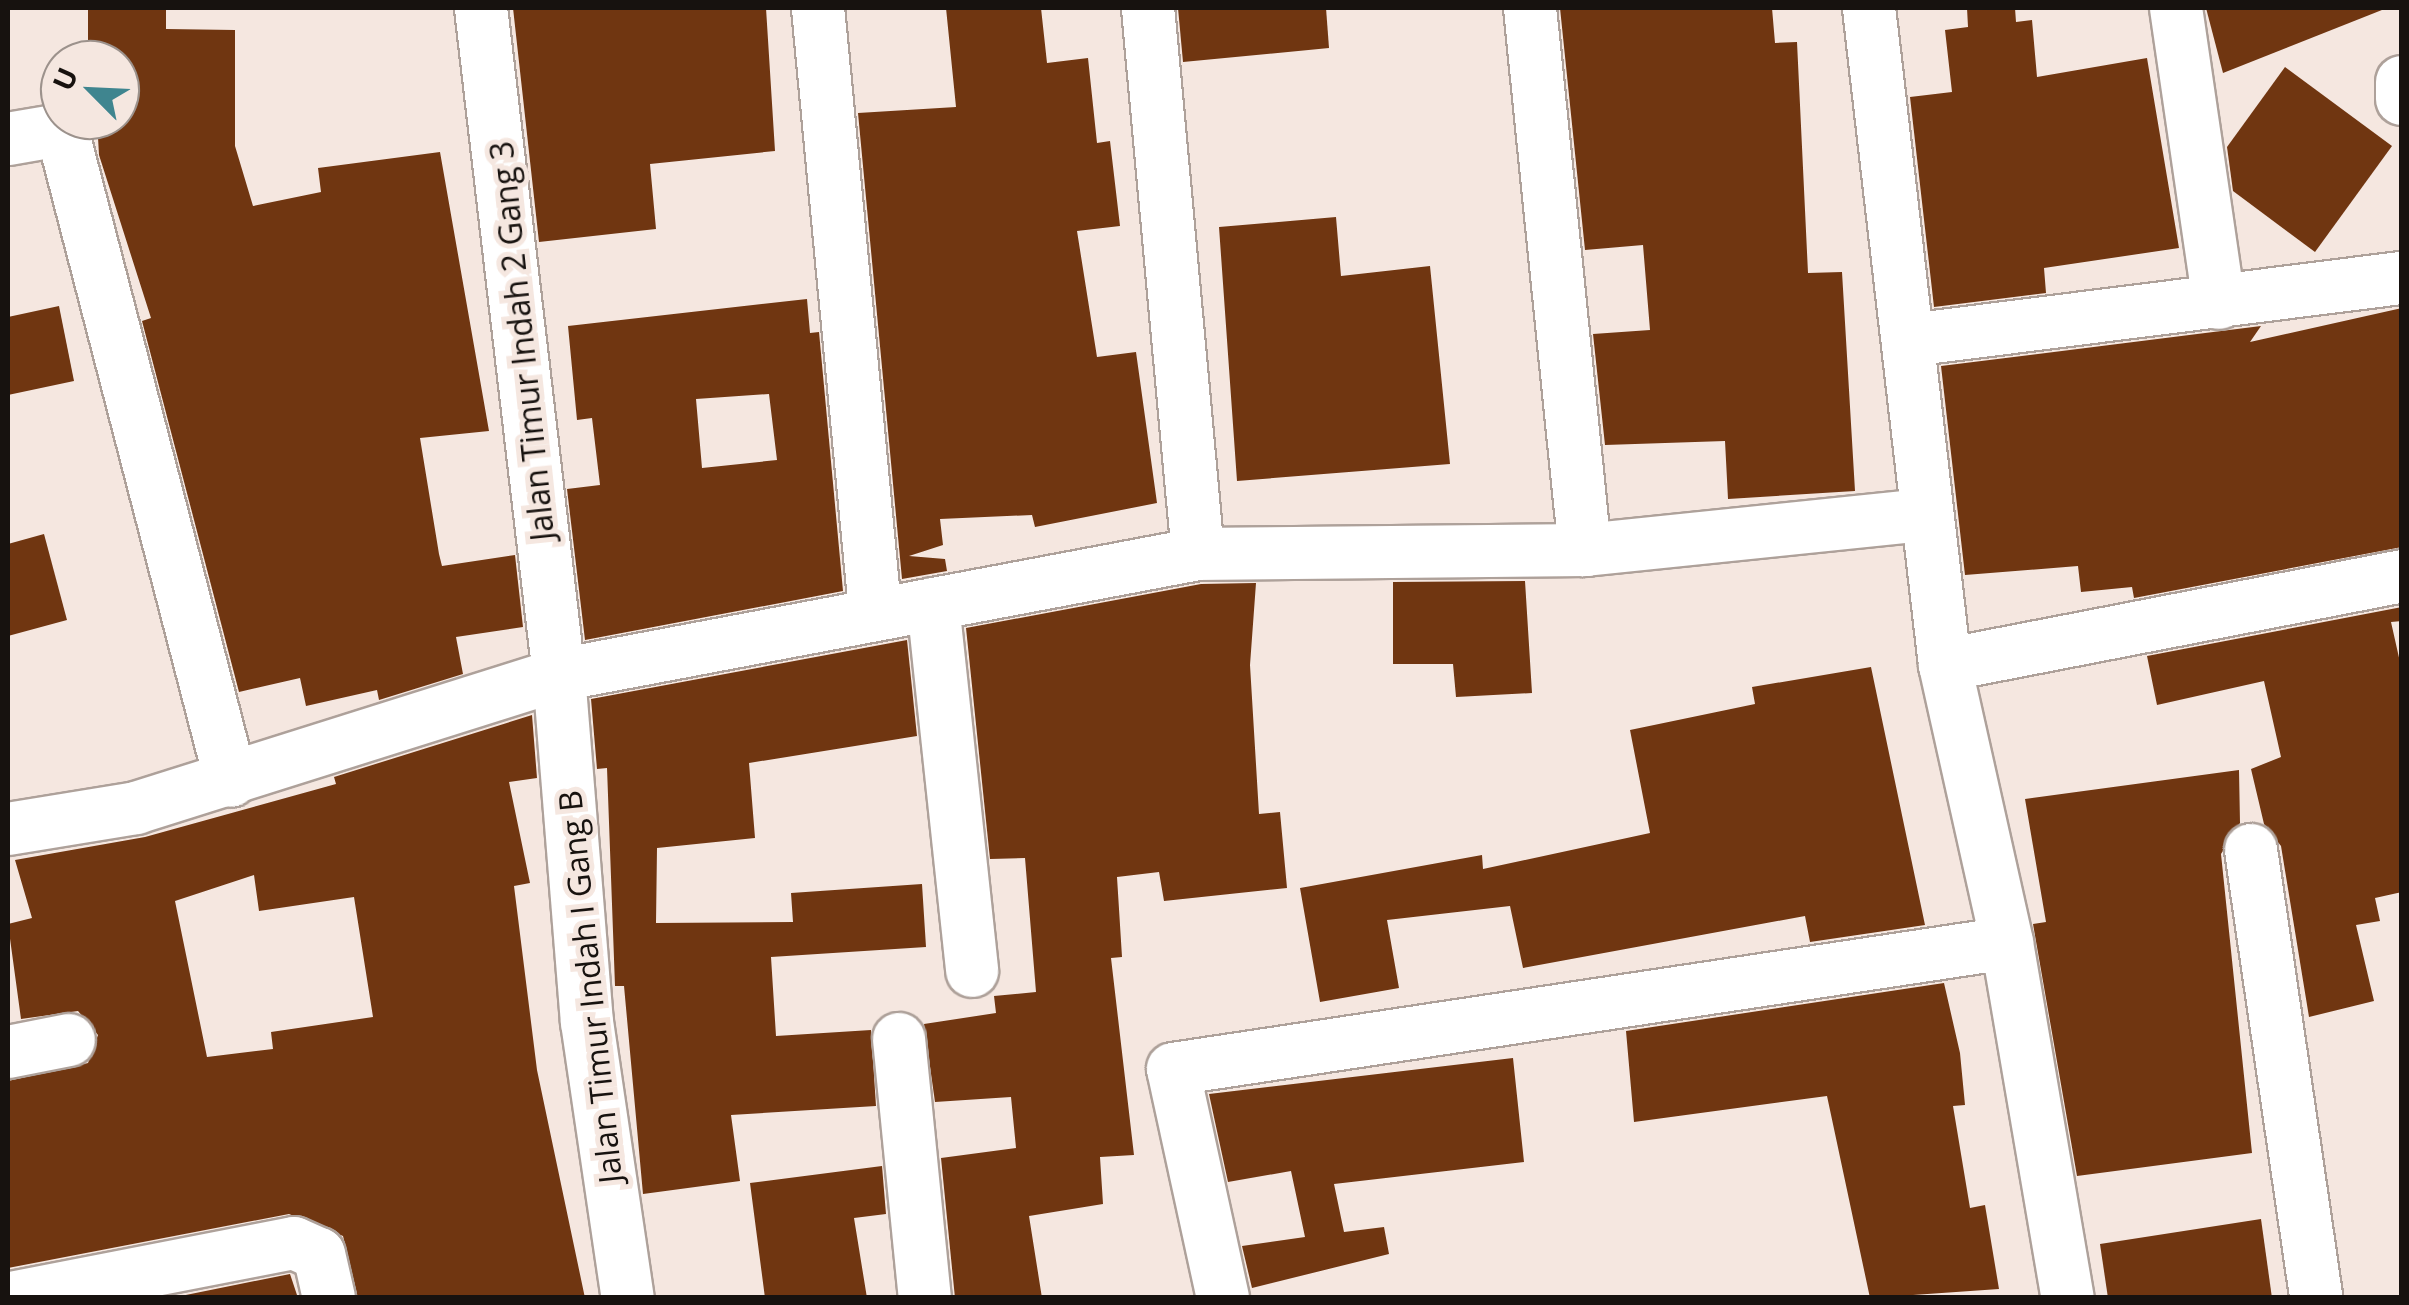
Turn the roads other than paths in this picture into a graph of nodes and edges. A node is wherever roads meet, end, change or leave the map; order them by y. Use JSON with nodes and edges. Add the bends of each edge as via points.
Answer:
{"nodes":[{"id":1,"x":482,"y":8,"type":"edge"},
{"id":2,"x":818,"y":8,"type":"edge"},
{"id":3,"x":1148,"y":8,"type":"edge"},
{"id":4,"x":1530,"y":8,"type":"edge"},
{"id":5,"x":1869,"y":8,"type":"edge"},
{"id":6,"x":2176,"y":8,"type":"edge"},
{"id":7,"x":2402,"y":82,"type":"edge"},
{"id":8,"x":2402,"y":99,"type":"edge"},
{"id":9,"x":8,"y":139,"type":"edge"},
{"id":10,"x":2402,"y":278,"type":"edge"},
{"id":11,"x":2219,"y":302,"type":"junction"},
{"id":12,"x":1910,"y":340,"type":"junction"},
{"id":13,"x":1923,"y":515,"type":"junction"},
{"id":14,"x":1585,"y":550,"type":"junction"},
{"id":15,"x":1198,"y":554,"type":"junction"},
{"id":16,"x":2402,"y":576,"type":"edge"},
{"id":17,"x":933,"y":604,"type":"junction"},
{"id":18,"x":875,"y":610,"type":"junction"},
{"id":19,"x":1945,"y":665,"type":"junction"},
{"id":20,"x":558,"y":675,"type":"junction"},
{"id":21,"x":231,"y":781,"type":"junction"},
{"id":22,"x":8,"y":829,"type":"edge"},
{"id":23,"x":2251,"y":850,"type":"dead end"},
{"id":24,"x":2007,"y":943,"type":"junction"},
{"id":25,"x":972,"y":971,"type":"dead end"},
{"id":26,"x":899,"y":1039,"type":"dead end"},
{"id":27,"x":69,"y":1040,"type":"dead end"},
{"id":28,"x":8,"y":1052,"type":"edge"},
{"id":29,"x":12,"y":1298,"type":"edge"},
{"id":30,"x":330,"y":1298,"type":"edge"},
{"id":31,"x":628,"y":1298,"type":"edge"},
{"id":32,"x":925,"y":1298,"type":"edge"},
{"id":33,"x":1223,"y":1298,"type":"edge"},
{"id":34,"x":2068,"y":1298,"type":"edge"},
{"id":35,"x":2316,"y":1298,"type":"edge"}],
"edges":[{"from":1,"to":20,"type":"street","name":"Jalan Timur Indah 2 Gang 3"},
{"from":2,"to":18,"type":"street"},
{"from":3,"to":15,"type":"street"},
{"from":4,"to":14,"type":"street"},
{"from":5,"to":12,"type":"street"},
{"from":6,"to":11,"type":"street"},
{"from":7,"to":8,"type":"street"},
{"from":9,"to":21,"type":"street","via":[[56,131],[64,138]]},
{"from":10,"to":11,"type":"street"},
{"from":11,"to":12,"type":"street"},
{"from":12,"to":13,"type":"street"},
{"from":13,"to":14,"type":"street"},
{"from":13,"to":19,"type":"street"},
{"from":14,"to":15,"type":"street"},
{"from":15,"to":17,"type":"street"},
{"from":16,"to":19,"type":"street"},
{"from":17,"to":18,"type":"street"},
{"from":17,"to":25,"type":"street"},
{"from":18,"to":20,"type":"street"},
{"from":19,"to":24,"type":"street"},
{"from":20,"to":21,"type":"street"},
{"from":20,"to":31,"type":"street","name":"Jalan Timur Indah I Gang B","via":[[588,1022]]},
{"from":21,"to":22,"type":"street","via":[[136,808]]},
{"from":23,"to":35,"type":"street"},
{"from":24,"to":33,"type":"street","via":[[1173,1069]]},
{"from":24,"to":34,"type":"street"},
{"from":26,"to":32,"type":"street"},
{"from":27,"to":28,"type":"street"},
{"from":29,"to":30,"type":"street","via":[[294,1243],[319,1254]]}]}
